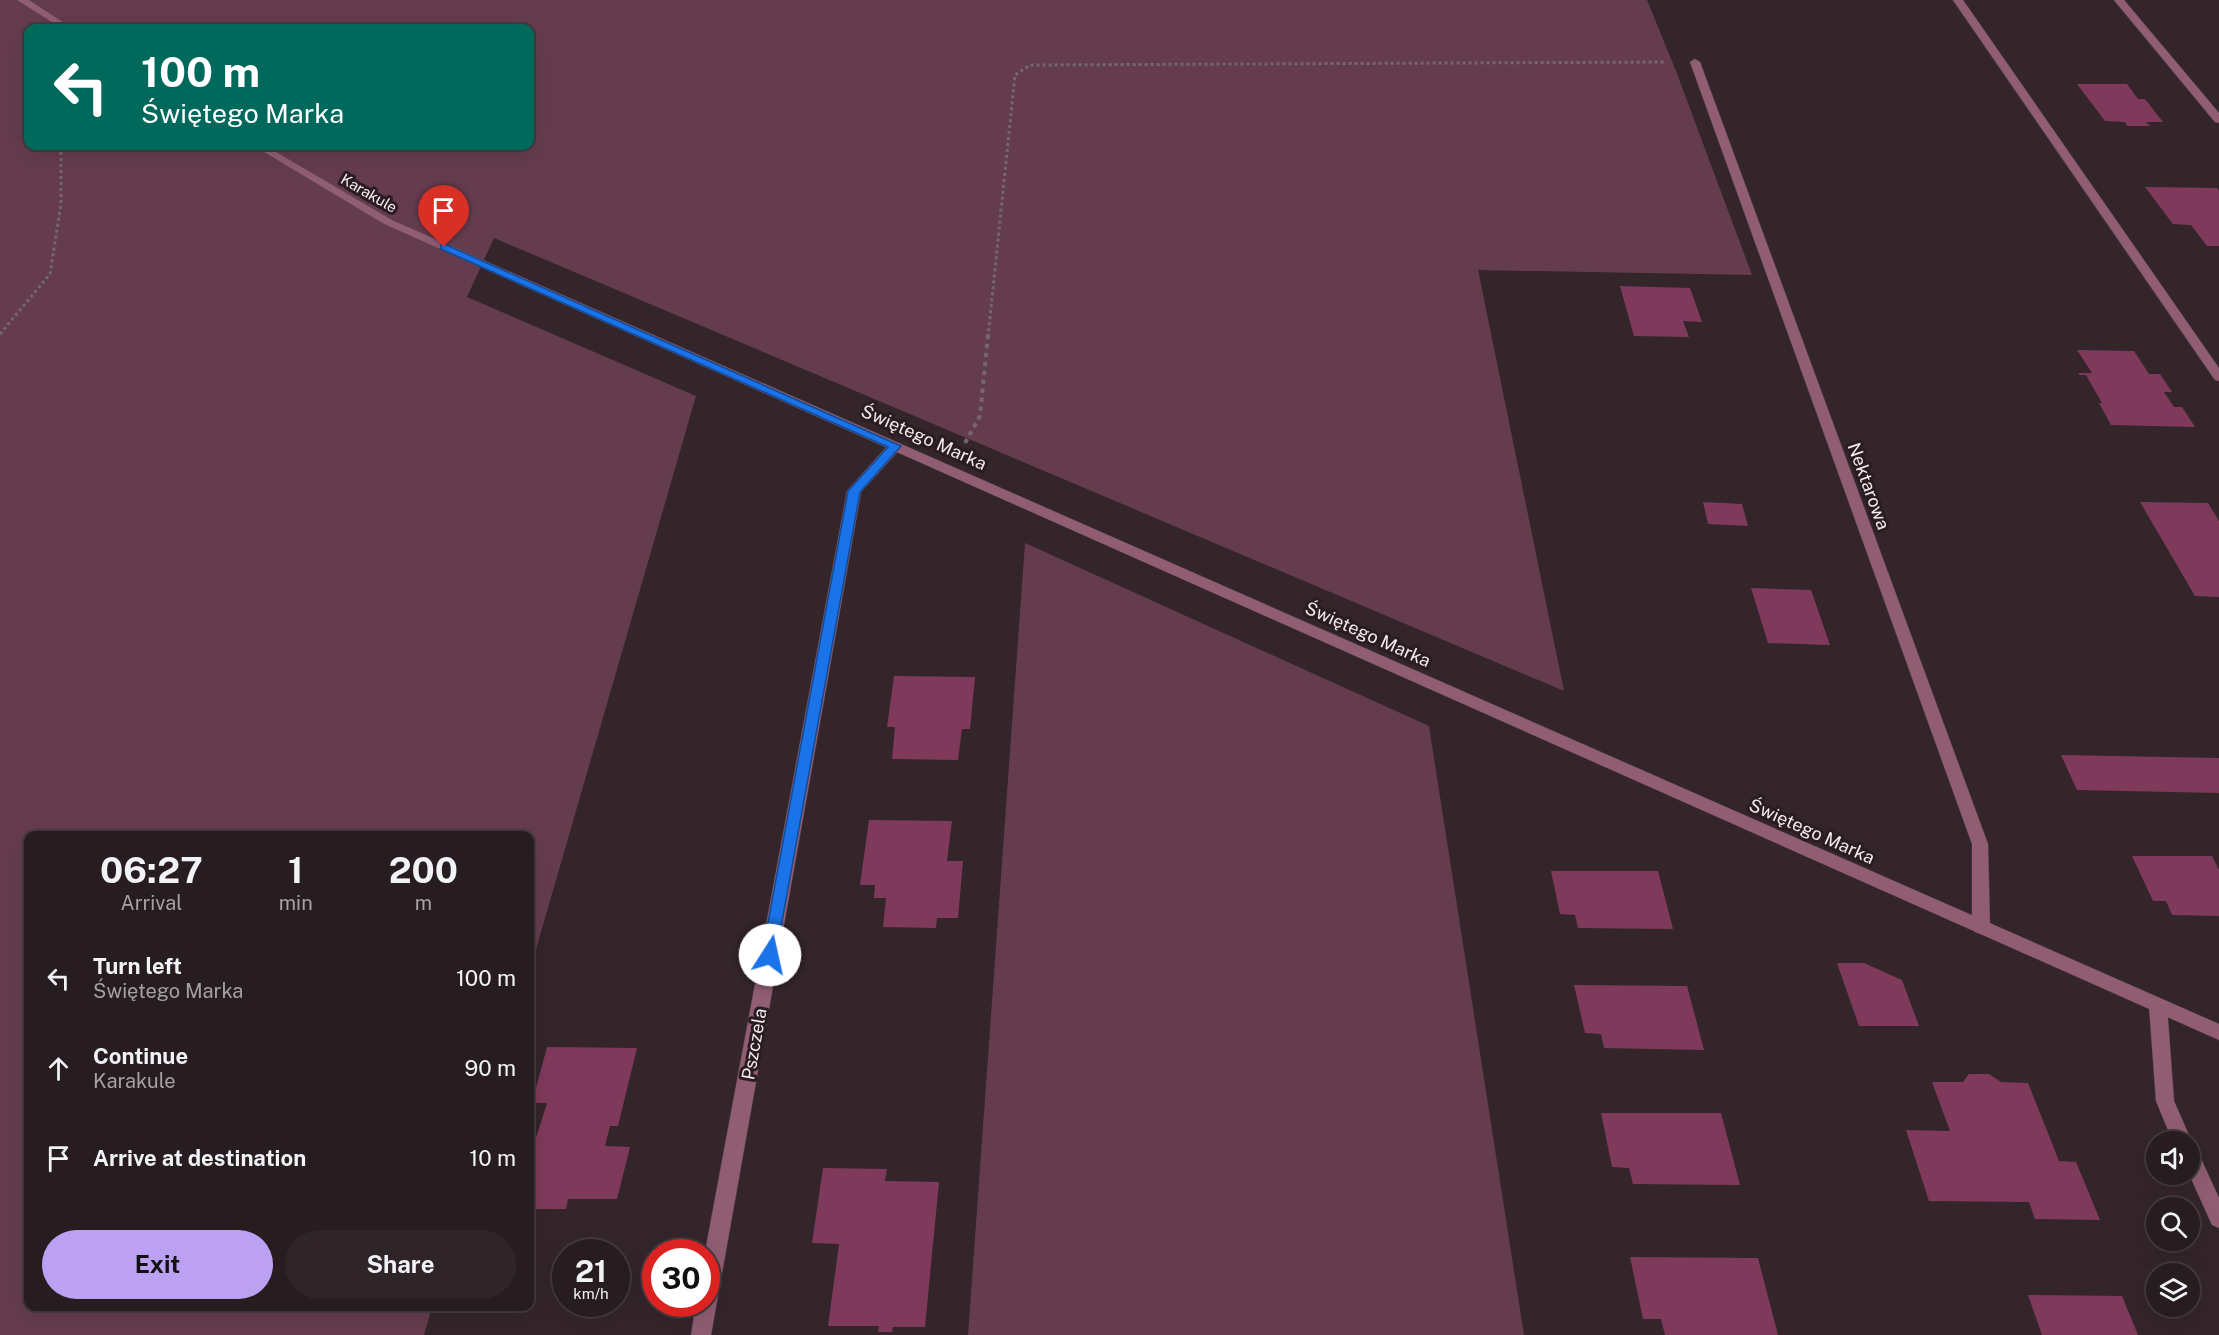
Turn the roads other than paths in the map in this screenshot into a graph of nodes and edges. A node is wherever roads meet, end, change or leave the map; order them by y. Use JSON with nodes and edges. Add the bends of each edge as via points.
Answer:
{"nodes":[{"id":1,"x":22,"y":0,"type":"edge"},
{"id":2,"x":1958,"y":0,"type":"edge"},
{"id":3,"x":2119,"y":0,"type":"edge"},
{"id":4,"x":61,"y":24,"type":"edge"},
{"id":5,"x":1695,"y":62,"type":"road end"},
{"id":6,"x":2219,"y":120,"type":"edge"},
{"id":7,"x":266,"y":150,"type":"edge"},
{"id":8,"x":501,"y":272,"type":"joint"},
{"id":9,"x":2219,"y":377,"type":"edge"},
{"id":10,"x":895,"y":446,"type":"junction"},
{"id":11,"x":1981,"y":927,"type":"junction"},
{"id":12,"x":2158,"y":1006,"type":"junction"},
{"id":13,"x":2219,"y":1032,"type":"edge"},
{"id":14,"x":2178,"y":1131,"type":"edge"},
{"id":15,"x":2200,"y":1178,"type":"edge"},
{"id":16,"x":2219,"y":1219,"type":"edge"},
{"id":17,"x":718,"y":1239,"type":"edge"},
{"id":18,"x":704,"y":1317,"type":"edge"},
{"id":19,"x":701,"y":1335,"type":"edge"}],
"edges":[{"from":1,"to":4,"type":"street"},
{"from":2,"to":9,"type":"street"},
{"from":3,"to":6,"type":"street"},
{"from":5,"to":11,"type":"street","name":"Nektarowa","via":[[1980,843]]},
{"from":7,"to":8,"type":"street","name":"Karakule","via":[[388,222]]},
{"from":8,"to":10,"type":"street","name":"Świętego Marka"},
{"from":10,"to":11,"type":"street","name":"Świętego Marka"},
{"from":10,"to":17,"type":"street","name":"Pszczela","via":[[854,491]]},
{"from":11,"to":12,"type":"street","name":"Świętego Marka"},
{"from":12,"to":13,"type":"street","name":"Świętego Marka"},
{"from":12,"to":14,"type":"street","via":[[2164,1101]]},
{"from":15,"to":16,"type":"street"},
{"from":18,"to":19,"type":"street","name":"Pszczela"}]}
